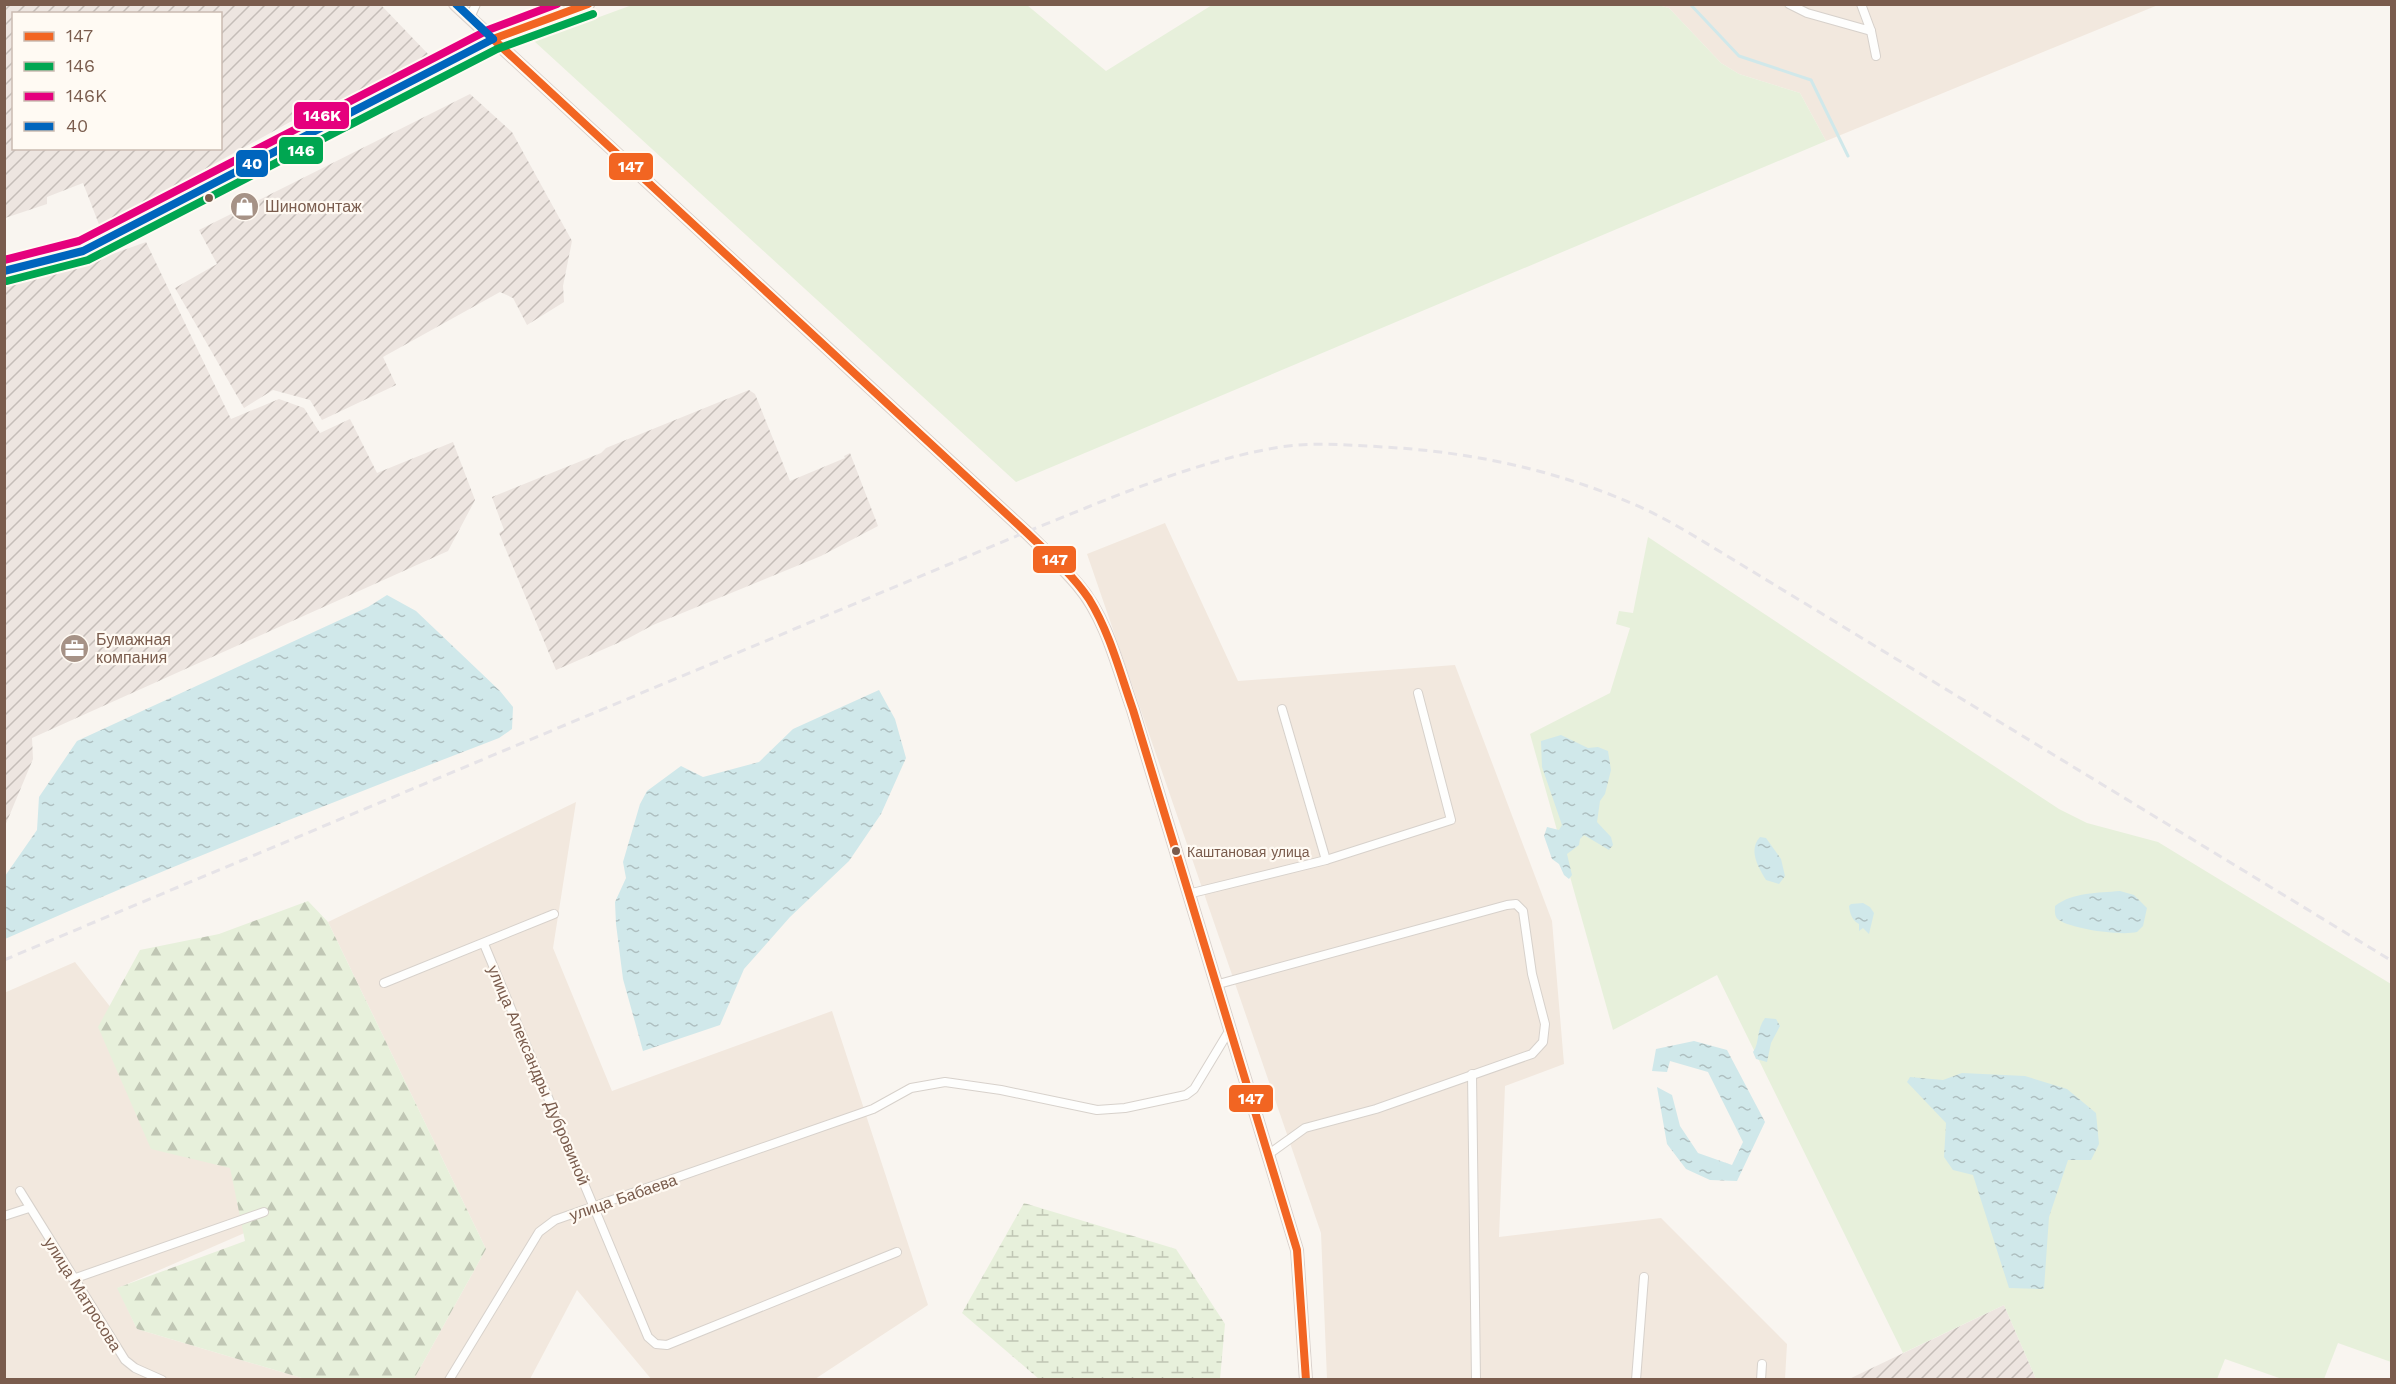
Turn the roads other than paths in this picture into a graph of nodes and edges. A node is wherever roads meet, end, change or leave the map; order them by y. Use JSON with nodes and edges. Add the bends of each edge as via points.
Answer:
{"nodes":[{"id":1,"x":455,"y":4,"type":"edge"},
{"id":2,"x":476,"y":4,"type":"edge"},
{"id":3,"x":589,"y":4,"type":"edge"},
{"id":4,"x":1789,"y":4,"type":"edge"},
{"id":5,"x":1861,"y":4,"type":"edge"},
{"id":6,"x":470,"y":18,"type":"junction"},
{"id":7,"x":1871,"y":31,"type":"junction"},
{"id":8,"x":493,"y":39,"type":"junction"},
{"id":9,"x":1876,"y":56,"type":"dead end"},
{"id":10,"x":4,"y":271,"type":"edge"},
{"id":11,"x":1418,"y":693,"type":"dead end"},
{"id":12,"x":1282,"y":709,"type":"dead end"},
{"id":13,"x":1326,"y":860,"type":"junction"},
{"id":14,"x":1188,"y":894,"type":"junction"},
{"id":15,"x":554,"y":914,"type":"dead end"},
{"id":16,"x":484,"y":944,"type":"junction"},
{"id":17,"x":384,"y":983,"type":"dead end"},
{"id":18,"x":1215,"y":985,"type":"junction"},
{"id":19,"x":1229,"y":1031,"type":"junction"},
{"id":20,"x":1472,"y":1074,"type":"junction"},
{"id":21,"x":1269,"y":1154,"type":"junction"},
{"id":22,"x":20,"y":1191,"type":"dead end"},
{"id":23,"x":594,"y":1207,"type":"junction"},
{"id":24,"x":29,"y":1208,"type":"junction"},
{"id":25,"x":264,"y":1212,"type":"dead end"},
{"id":26,"x":4,"y":1216,"type":"edge"},
{"id":27,"x":897,"y":1252,"type":"dead end"},
{"id":28,"x":1644,"y":1277,"type":"dead end"},
{"id":29,"x":73,"y":1279,"type":"junction"},
{"id":30,"x":1762,"y":1364,"type":"dead end"},
{"id":31,"x":162,"y":1380,"type":"edge"},
{"id":32,"x":449,"y":1380,"type":"edge"},
{"id":33,"x":1306,"y":1380,"type":"edge"},
{"id":34,"x":1476,"y":1380,"type":"edge"},
{"id":35,"x":1636,"y":1380,"type":"edge"},
{"id":36,"x":1761,"y":1380,"type":"edge"}],
"edges":[{"from":1,"to":6,"type":"main road"},
{"from":2,"to":6,"type":"street"},
{"from":3,"to":8,"type":"main road"},
{"from":4,"to":7,"type":"street"},
{"from":5,"to":7,"type":"street"},
{"from":6,"to":8,"type":"main road"},
{"from":7,"to":9,"type":"street"},
{"from":8,"to":10,"type":"main road","via":[[83,251]]},
{"from":8,"to":14,"type":"main road","via":[[1026,532],[1078,585],[1105,631],[1143,741]]},
{"from":11,"to":13,"type":"street","via":[[1451,820]]},
{"from":12,"to":13,"type":"street"},
{"from":13,"to":14,"type":"street"},
{"from":14,"to":18,"type":"main road"},
{"from":15,"to":16,"type":"street"},
{"from":16,"to":17,"type":"street"},
{"from":16,"to":23,"type":"street","name":"улица Александры Дубровиной"},
{"from":18,"to":19,"type":"main road"},
{"from":18,"to":20,"type":"street","via":[[1516,904],[1522,911],[1545,1024],[1543,1042],[1532,1054]]},
{"from":19,"to":21,"type":"main road"},
{"from":19,"to":23,"type":"street","name":"улица Бабаева","via":[[1194,1089],[1186,1095],[1097,1110],[945,1082],[911,1088],[873,1109]]},
{"from":20,"to":21,"type":"street","via":[[1376,1109],[1305,1128]]},
{"from":20,"to":34,"type":"street"},
{"from":21,"to":33,"type":"main road","via":[[1297,1250]]},
{"from":22,"to":24,"type":"street","name":"улица Матросова"},
{"from":23,"to":27,"type":"street","name":"улица Александры Дубровиной","via":[[648,1338],[656,1344],[667,1345]]},
{"from":23,"to":32,"type":"street","name":"улица Бабаева","via":[[555,1220],[539,1232]]},
{"from":24,"to":26,"type":"street"},
{"from":24,"to":29,"type":"street","name":"улица Матросова"},
{"from":25,"to":29,"type":"street"},
{"from":28,"to":35,"type":"street"},
{"from":29,"to":31,"type":"street","name":"улица Матросова","via":[[125,1360]]},
{"from":30,"to":36,"type":"street"}]}
